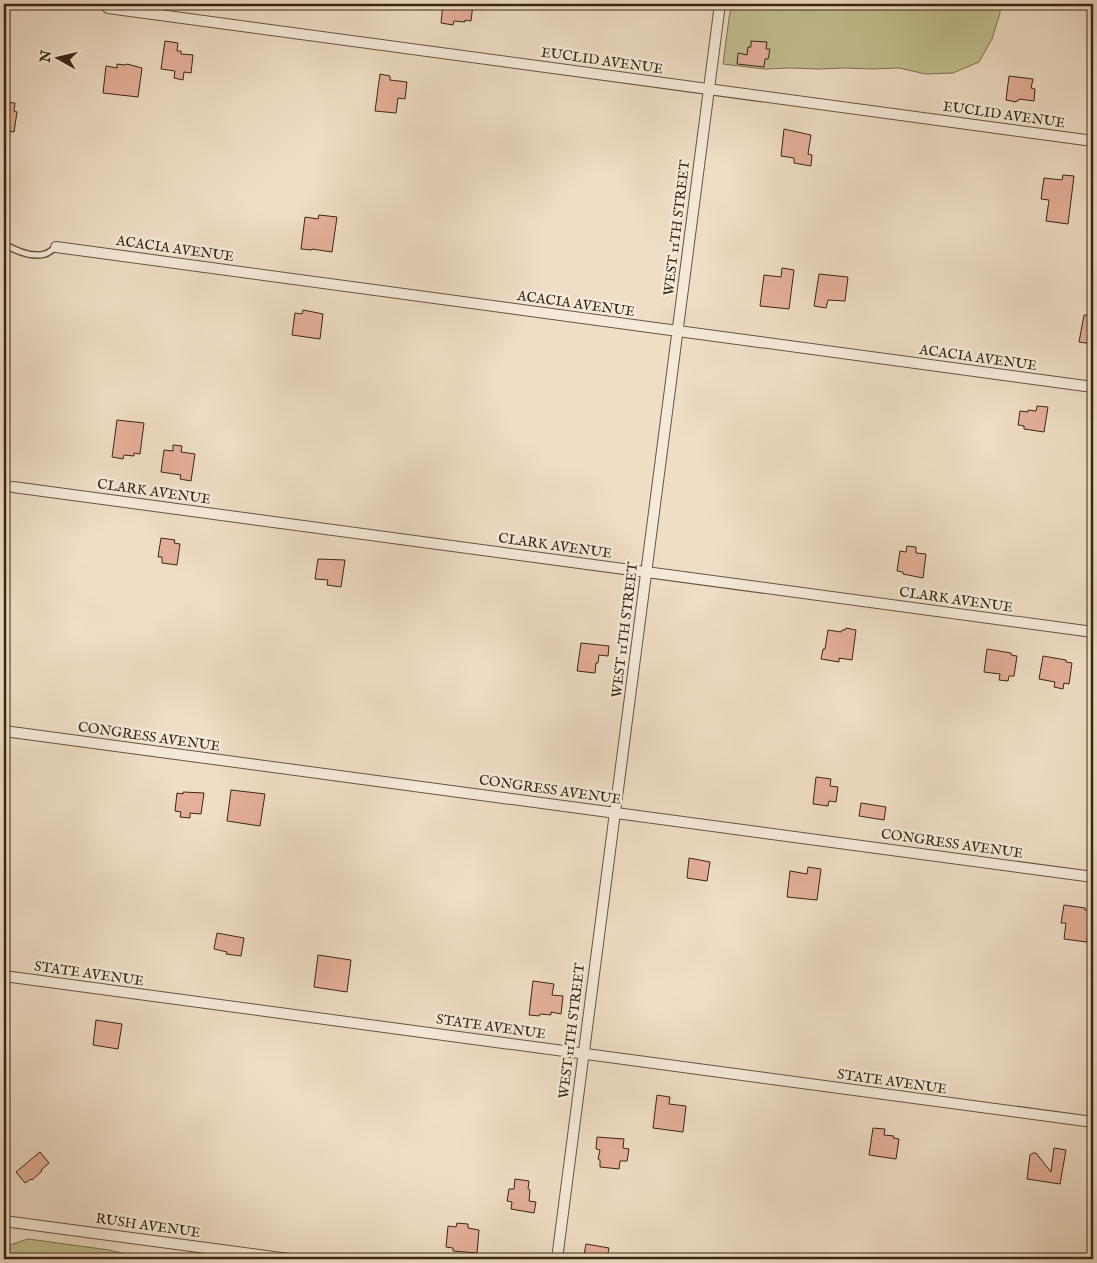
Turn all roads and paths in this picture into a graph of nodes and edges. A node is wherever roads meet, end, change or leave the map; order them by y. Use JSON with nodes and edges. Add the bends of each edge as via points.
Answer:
{"nodes":[{"id":1,"x":720,"y":4,"type":"edge"},
{"id":2,"x":108,"y":8,"type":"dead end"},
{"id":3,"x":709,"y":89,"type":"junction"},
{"id":4,"x":1093,"y":140,"type":"edge"},
{"id":5,"x":4,"y":244,"type":"edge"},
{"id":6,"x":56,"y":247,"type":"joint"},
{"id":7,"x":677,"y":331,"type":"junction"},
{"id":8,"x":1093,"y":387,"type":"edge"},
{"id":9,"x":13,"y":487,"type":"dead end"},
{"id":10,"x":646,"y":572,"type":"junction"},
{"id":11,"x":1093,"y":632,"type":"edge"},
{"id":12,"x":4,"y":731,"type":"edge"},
{"id":13,"x":615,"y":813,"type":"junction"},
{"id":14,"x":1093,"y":877,"type":"edge"},
{"id":15,"x":4,"y":976,"type":"edge"},
{"id":16,"x":583,"y":1054,"type":"junction"},
{"id":17,"x":1093,"y":1122,"type":"edge"},
{"id":18,"x":4,"y":1221,"type":"edge"},
{"id":19,"x":289,"y":1259,"type":"edge"},
{"id":20,"x":557,"y":1259,"type":"edge"}],
"edges":[{"from":1,"to":3,"type":"street","name":"WEST 11TH STREET"},
{"from":2,"to":3,"type":"street","name":"EUCLID AVENUE"},
{"from":3,"to":4,"type":"street","name":"EUCLID AVENUE"},
{"from":3,"to":7,"type":"street","name":"WEST 11TH STREET"},
{"from":5,"to":6,"type":"lane","via":[[30,255],[46,254]]},
{"from":6,"to":7,"type":"street","name":"ACACIA AVENUE"},
{"from":7,"to":8,"type":"street","name":"ACACIA AVENUE"},
{"from":7,"to":10,"type":"street","name":"WEST 11TH STREET"},
{"from":9,"to":10,"type":"street","name":"CLARK AVENUE"},
{"from":10,"to":11,"type":"street","name":"CLARK AVENUE"},
{"from":10,"to":13,"type":"street","name":"WEST 11TH STREET"},
{"from":12,"to":13,"type":"street","name":"CONGRESS AVENUE"},
{"from":13,"to":14,"type":"street","name":"CONGRESS AVENUE"},
{"from":13,"to":16,"type":"street","name":"WEST 11TH STREET"},
{"from":15,"to":16,"type":"street","name":"STATE AVENUE"},
{"from":16,"to":17,"type":"street","name":"STATE AVENUE"},
{"from":16,"to":20,"type":"street","name":"WEST 11TH STREET"},
{"from":18,"to":19,"type":"street","name":"RUSH AVENUE"}]}
